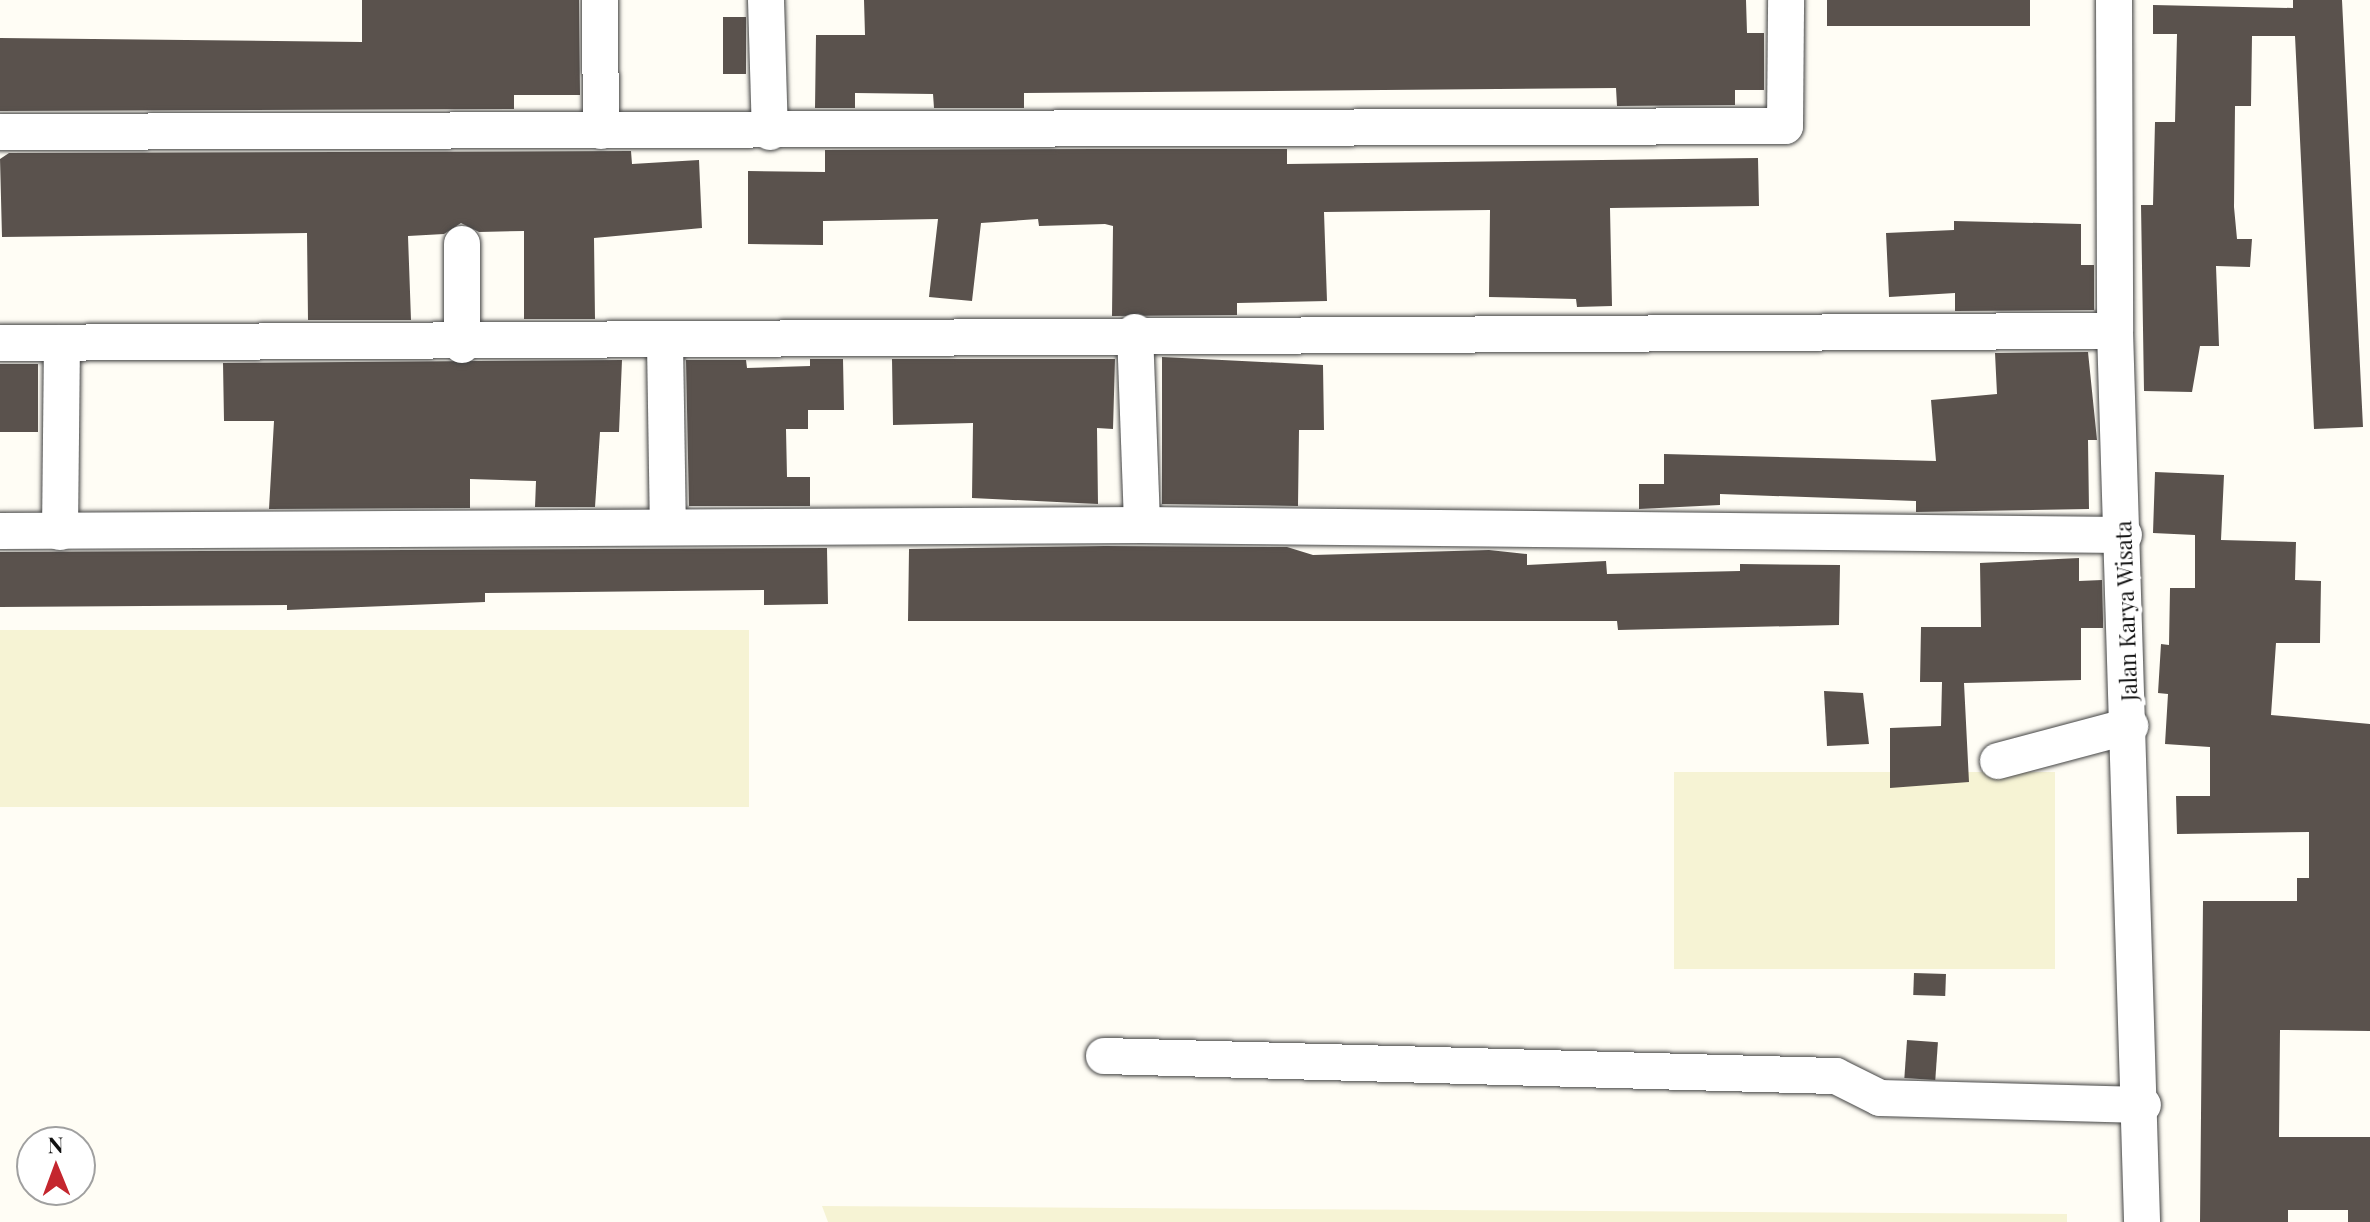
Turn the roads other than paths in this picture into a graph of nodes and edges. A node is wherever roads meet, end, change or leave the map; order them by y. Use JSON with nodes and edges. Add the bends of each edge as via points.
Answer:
{"nodes":[{"id":1,"x":600,"y":0,"type":"edge"},
{"id":2,"x":766,"y":0,"type":"edge"},
{"id":3,"x":1786,"y":0,"type":"edge"},
{"id":4,"x":2114,"y":0,"type":"edge"},
{"id":5,"x":601,"y":131,"type":"junction"},
{"id":6,"x":0,"y":132,"type":"edge"},
{"id":7,"x":770,"y":132,"type":"junction"},
{"id":8,"x":462,"y":244,"type":"dead end"},
{"id":9,"x":2115,"y":331,"type":"junction"},
{"id":10,"x":1135,"y":332,"type":"junction"},
{"id":11,"x":0,"y":343,"type":"edge"},
{"id":12,"x":62,"y":343,"type":"junction"},
{"id":13,"x":665,"y":343,"type":"junction"},
{"id":14,"x":462,"y":345,"type":"junction"},
{"id":15,"x":668,"y":525,"type":"junction"},
{"id":16,"x":1142,"y":525,"type":"junction"},
{"id":17,"x":0,"y":531,"type":"edge"},
{"id":18,"x":60,"y":532,"type":"junction"},
{"id":19,"x":2124,"y":535,"type":"junction"},
{"id":20,"x":2130,"y":726,"type":"junction"},
{"id":21,"x":1998,"y":761,"type":"dead end"},
{"id":22,"x":1104,"y":1056,"type":"dead end"},
{"id":23,"x":2143,"y":1105,"type":"junction"},
{"id":24,"x":2142,"y":1222,"type":"edge"}],
"edges":[{"from":1,"to":5,"type":"street"},
{"from":2,"to":7,"type":"street"},
{"from":3,"to":7,"type":"street","via":[[1785,126]]},
{"from":4,"to":9,"type":"street","name":"Jalan Karya Wisata"},
{"from":5,"to":6,"type":"street"},
{"from":5,"to":7,"type":"street"},
{"from":8,"to":14,"type":"street"},
{"from":9,"to":10,"type":"street"},
{"from":9,"to":19,"type":"street","name":"Jalan Karya Wisata"},
{"from":10,"to":13,"type":"street"},
{"from":10,"to":16,"type":"street"},
{"from":11,"to":12,"type":"street"},
{"from":12,"to":14,"type":"street"},
{"from":12,"to":18,"type":"street"},
{"from":13,"to":14,"type":"street"},
{"from":13,"to":15,"type":"street"},
{"from":15,"to":16,"type":"street"},
{"from":15,"to":18,"type":"street"},
{"from":16,"to":19,"type":"street"},
{"from":17,"to":18,"type":"street"},
{"from":19,"to":20,"type":"street","name":"Jalan Karya Wisata"},
{"from":20,"to":21,"type":"street"},
{"from":20,"to":23,"type":"street","name":"Jalan Karya Wisata"},
{"from":22,"to":23,"type":"street","via":[[1836,1076],[1880,1098]]},
{"from":23,"to":24,"type":"street","name":"Jalan Karya Wisata"}]}
